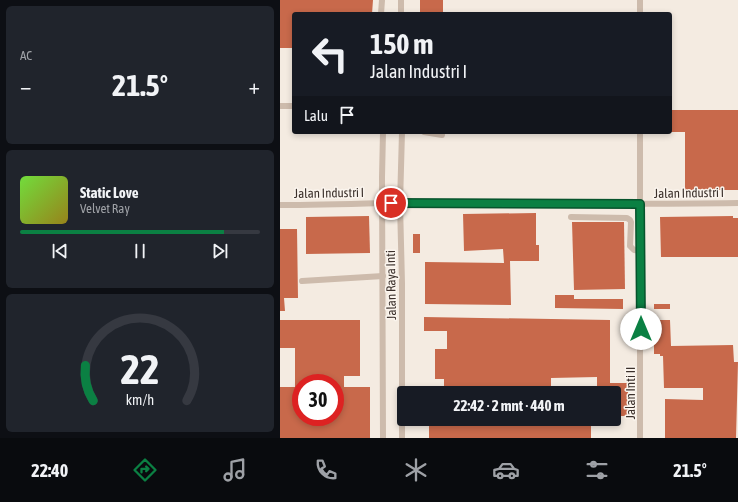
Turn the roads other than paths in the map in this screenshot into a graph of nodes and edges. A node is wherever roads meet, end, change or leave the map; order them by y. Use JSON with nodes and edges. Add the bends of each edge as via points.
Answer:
{"nodes":[{"id":1,"x":382,"y":0,"type":"edge"},
{"id":2,"x":401,"y":0,"type":"edge"},
{"id":3,"x":640,"y":0,"type":"edge"},
{"id":4,"x":381,"y":12,"type":"edge"},
{"id":5,"x":401,"y":12,"type":"edge"},
{"id":6,"x":640,"y":12,"type":"edge"},
{"id":7,"x":280,"y":106,"type":"edge"},
{"id":8,"x":292,"y":106,"type":"edge"},
{"id":9,"x":383,"y":134,"type":"edge"},
{"id":10,"x":402,"y":134,"type":"edge"},
{"id":11,"x":436,"y":134,"type":"edge"},
{"id":12,"x":640,"y":134,"type":"edge"},
{"id":13,"x":442,"y":135,"type":"dead end"},
{"id":14,"x":382,"y":203,"type":"junction"},
{"id":15,"x":738,"y":203,"type":"edge"},
{"id":16,"x":400,"y":204,"type":"junction"},
{"id":17,"x":640,"y":204,"type":"junction"},
{"id":18,"x":280,"y":205,"type":"edge"},
{"id":19,"x":571,"y":217,"type":"dead end"},
{"id":20,"x":641,"y":251,"type":"junction"},
{"id":21,"x":383,"y":276,"type":"junction"},
{"id":22,"x":302,"y":281,"type":"dead end"},
{"id":23,"x":383,"y":438,"type":"edge"},
{"id":24,"x":402,"y":438,"type":"edge"},
{"id":25,"x":640,"y":438,"type":"edge"}],
"edges":[{"from":1,"to":4,"type":"street"},
{"from":2,"to":5,"type":"street"},
{"from":3,"to":6,"type":"street"},
{"from":7,"to":8,"type":"street"},
{"from":9,"to":14,"type":"street","name":"Jalan Raya Inti"},
{"from":10,"to":16,"type":"street","name":"Jalan Raya Inti"},
{"from":11,"to":13,"type":"street"},
{"from":12,"to":17,"type":"street","name":"Jalan Inti II"},
{"from":14,"to":16,"type":"street","name":"Jalan Industri I"},
{"from":14,"to":18,"type":"street","name":"Jalan Industri I"},
{"from":14,"to":21,"type":"street","name":"Jalan Raya Inti"},
{"from":15,"to":17,"type":"street","name":"Jalan Industri I"},
{"from":16,"to":17,"type":"street","name":"Jalan Industri I"},
{"from":16,"to":24,"type":"street","name":"Jalan Raya Inti"},
{"from":17,"to":20,"type":"street","name":"Jalan Inti II"},
{"from":19,"to":20,"type":"street","via":[[627,218],[631,222],[630,246]]},
{"from":20,"to":25,"type":"street","name":"Jalan Inti II"},
{"from":21,"to":22,"type":"street"},
{"from":21,"to":23,"type":"street","name":"Jalan Raya Inti"}]}
